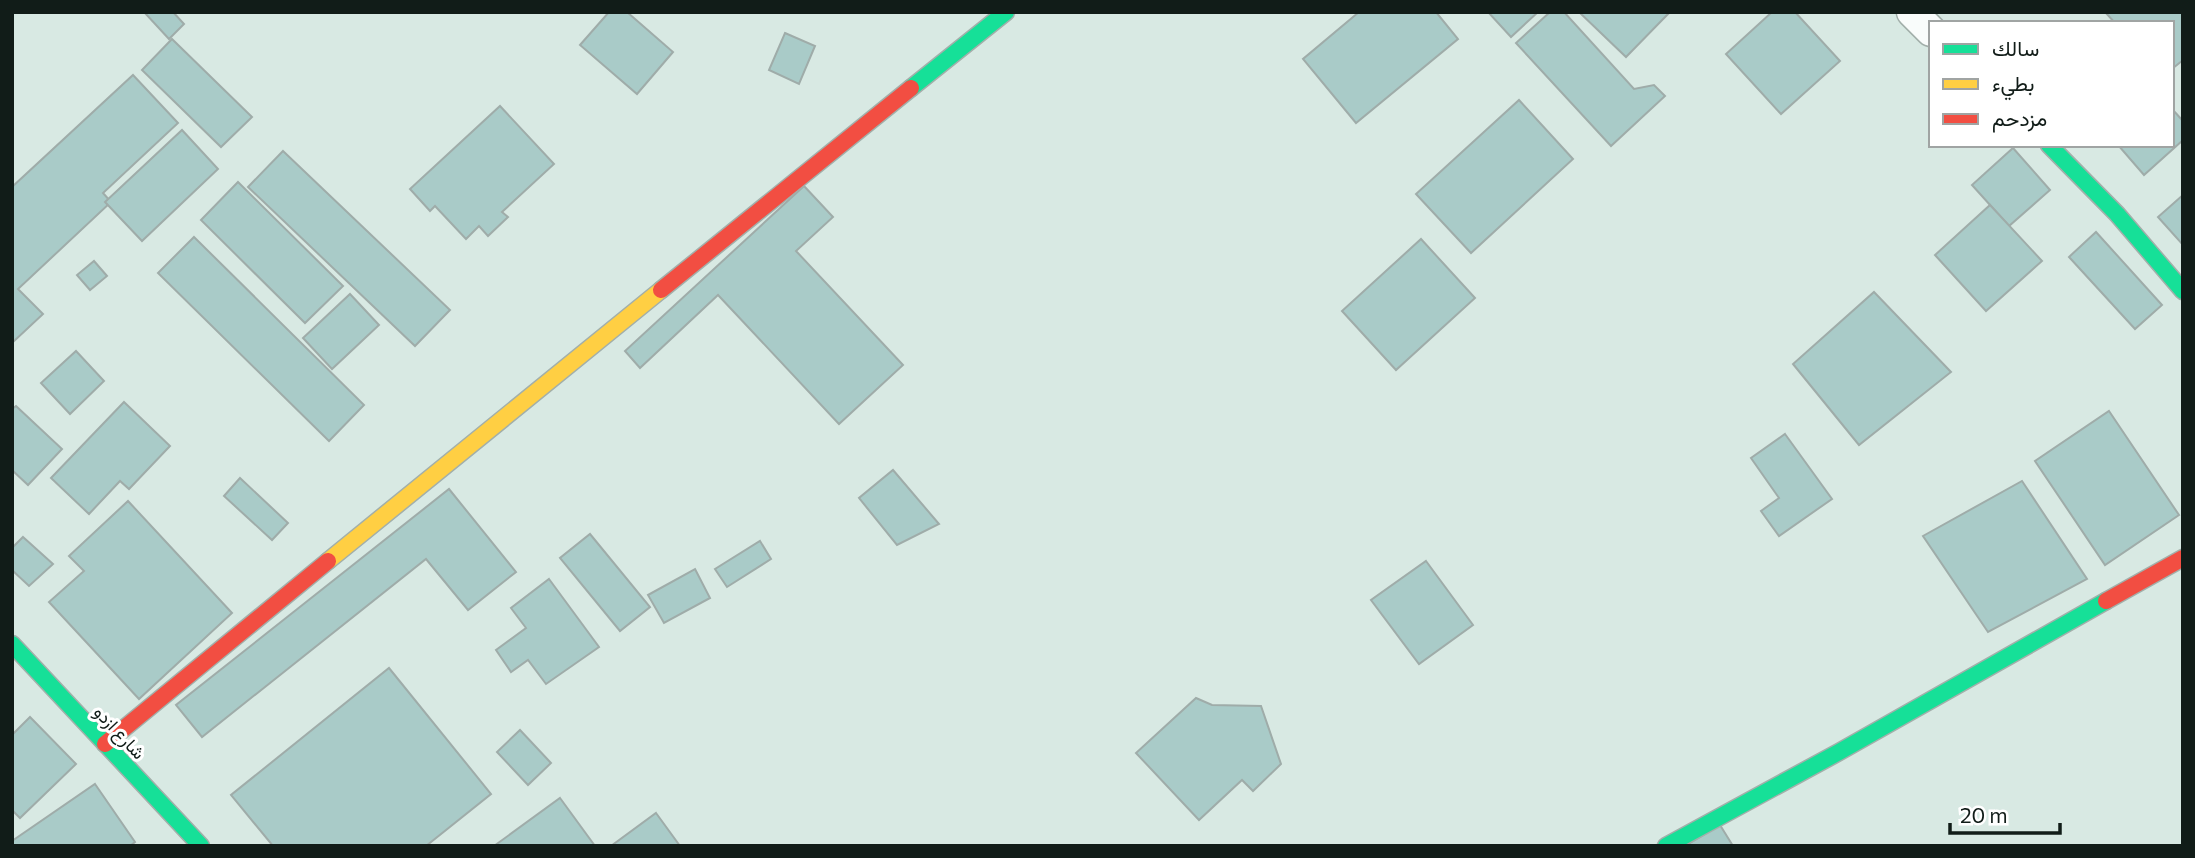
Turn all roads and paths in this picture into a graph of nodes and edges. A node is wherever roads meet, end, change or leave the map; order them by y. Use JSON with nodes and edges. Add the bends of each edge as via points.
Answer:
{"nodes":[{"id":1,"x":1006,"y":12,"type":"edge"},
{"id":2,"x":1912,"y":12,"type":"edge"},
{"id":3,"x":1929,"y":29,"type":"edge"},
{"id":4,"x":2051,"y":147,"type":"edge"},
{"id":5,"x":2183,"y":291,"type":"edge"},
{"id":6,"x":2183,"y":558,"type":"edge"},
{"id":7,"x":12,"y":644,"type":"edge"},
{"id":8,"x":105,"y":744,"type":"junction"},
{"id":9,"x":201,"y":846,"type":"edge"},
{"id":10,"x":1666,"y":846,"type":"edge"}],
"edges":[{"from":1,"to":8,"type":"street"},
{"from":2,"to":3,"type":"street"},
{"from":4,"to":5,"type":"street"},
{"from":6,"to":10,"type":"street"},
{"from":7,"to":8,"type":"street","name":"شارع ازدو"},
{"from":8,"to":9,"type":"street","name":"شارع ازدو"}]}
